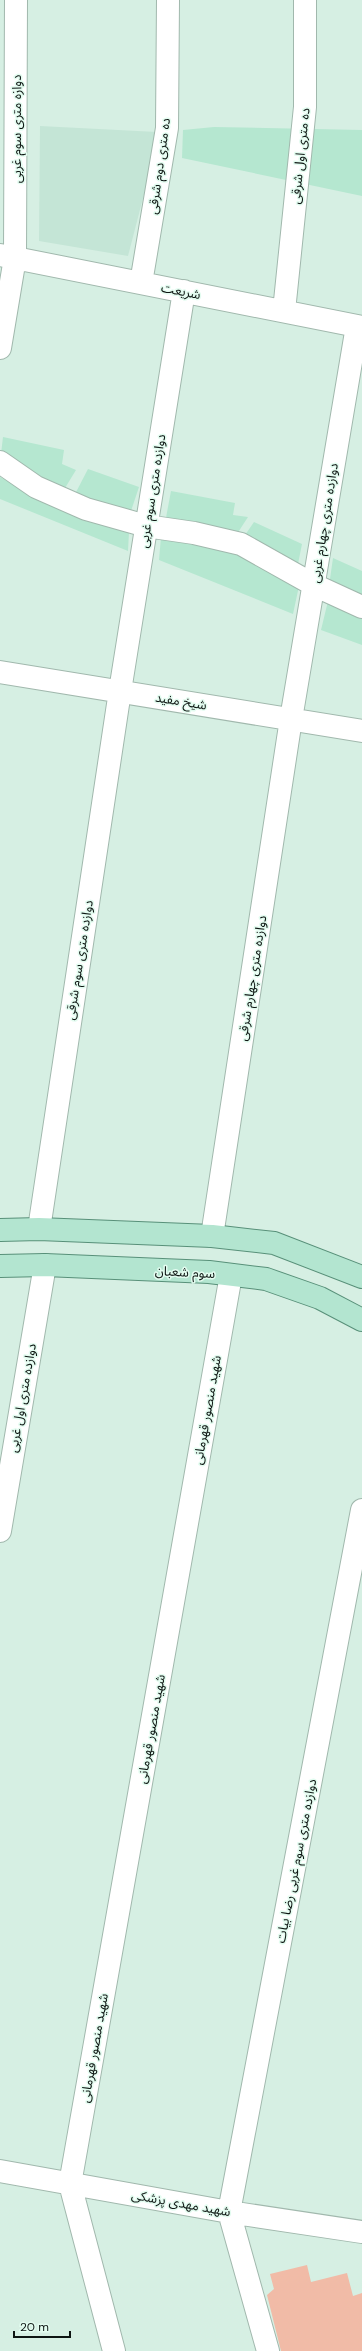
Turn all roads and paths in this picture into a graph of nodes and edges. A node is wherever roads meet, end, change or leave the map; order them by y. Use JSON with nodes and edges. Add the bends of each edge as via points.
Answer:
{"nodes":[{"id":1,"x":16,"y":0,"type":"edge"},
{"id":2,"x":168,"y":0,"type":"edge"},
{"id":3,"x":304,"y":0,"type":"edge"},
{"id":4,"x":7,"y":256,"type":"edge"},
{"id":5,"x":140,"y":283,"type":"junction"},
{"id":6,"x":184,"y":291,"type":"junction"},
{"id":7,"x":284,"y":311,"type":"junction"},
{"id":8,"x":360,"y":326,"type":"edge"},
{"id":9,"x":0,"y":348,"type":"edge"},
{"id":10,"x":0,"y":462,"type":"edge"},
{"id":11,"x":146,"y":526,"type":"junction"},
{"id":12,"x":314,"y":585,"type":"junction"},
{"id":13,"x":362,"y":607,"type":"edge"},
{"id":14,"x":0,"y":672,"type":"edge"},
{"id":15,"x":120,"y":691,"type":"junction"},
{"id":16,"x":292,"y":719,"type":"junction"},
{"id":17,"x":362,"y":731,"type":"edge"},
{"id":18,"x":39,"y":1229,"type":"junction"},
{"id":19,"x":0,"y":1230,"type":"edge"},
{"id":20,"x":212,"y":1236,"type":"junction"},
{"id":21,"x":45,"y":1265,"type":"junction"},
{"id":22,"x":0,"y":1266,"type":"edge"},
{"id":23,"x":231,"y":1275,"type":"junction"},
{"id":24,"x":362,"y":1277,"type":"edge"},
{"id":25,"x":362,"y":1320,"type":"edge"},
{"id":26,"x":362,"y":1510,"type":"edge"},
{"id":27,"x":0,"y":1531,"type":"edge"},
{"id":28,"x":0,"y":2171,"type":"edge"},
{"id":29,"x":70,"y":2184,"type":"junction"},
{"id":30,"x":229,"y":2212,"type":"junction"},
{"id":31,"x":362,"y":2232,"type":"edge"},
{"id":32,"x":114,"y":2351,"type":"edge"},
{"id":33,"x":268,"y":2351,"type":"edge"}],
"edges":[{"from":1,"to":4,"type":"street","name":"دوازه متری سوم غربی"},
{"from":2,"to":5,"type":"street","name":"ده متری دوم شرقی","via":[[167,128]]},
{"from":3,"to":7,"type":"street","name":"ده متری اول شرقی","via":[[305,107]]},
{"from":4,"to":5,"type":"street","name":"شریعت"},
{"from":4,"to":9,"type":"street","name":"دوازه متری سوم غربی"},
{"from":5,"to":6,"type":"street","name":"شریعت"},
{"from":6,"to":7,"type":"street","name":"شریعت"},
{"from":6,"to":11,"type":"street","name":"دوازده متری سوم غربی"},
{"from":7,"to":8,"type":"street","name":"شریعت"},
{"from":8,"to":12,"type":"street","name":"دوازده متری چهارم غربی"},
{"from":10,"to":11,"type":"street","via":[[43,490],[86,509]]},
{"from":11,"to":12,"type":"street","via":[[194,533],[241,544]]},
{"from":11,"to":15,"type":"street","name":"دوازده متری سوم غربی"},
{"from":12,"to":13,"type":"street"},
{"from":12,"to":16,"type":"street","name":"دوازده متری چهارم غربی"},
{"from":14,"to":15,"type":"street","name":"شیخ مفید"},
{"from":15,"to":16,"type":"street","name":"شیخ مفید"},
{"from":15,"to":18,"type":"street","name":"دوازده متری سوم شرقی"},
{"from":16,"to":17,"type":"street","name":"شیخ مفید"},
{"from":16,"to":20,"type":"street","name":"دوازده متری چهارم شرقی"},
{"from":18,"to":19,"type":"main road"},
{"from":18,"to":20,"type":"main road"},
{"from":20,"to":24,"type":"main road","via":[[274,1243]]},
{"from":21,"to":22,"type":"main road","name":"سوم شعبان"},
{"from":21,"to":23,"type":"main road","name":"سوم شعبان"},
{"from":21,"to":27,"type":"street","name":"دوازده متری اول غربی"},
{"from":23,"to":25,"type":"main road","name":"سوم شعبان","via":[[266,1279],[320,1298]]},
{"from":23,"to":29,"type":"street","name":"شهید منصور قهرمانی"},
{"from":26,"to":30,"type":"street","name":"دوازده متری سوم غربی رضا بیات"},
{"from":28,"to":29,"type":"street","name":"شهید مهدی پزشکی"},
{"from":29,"to":30,"type":"street","name":"شهید مهدی پزشکی"},
{"from":29,"to":32,"type":"street"},
{"from":30,"to":31,"type":"street","name":"شهید مهدی پزشکی"},
{"from":30,"to":33,"type":"street"}]}
